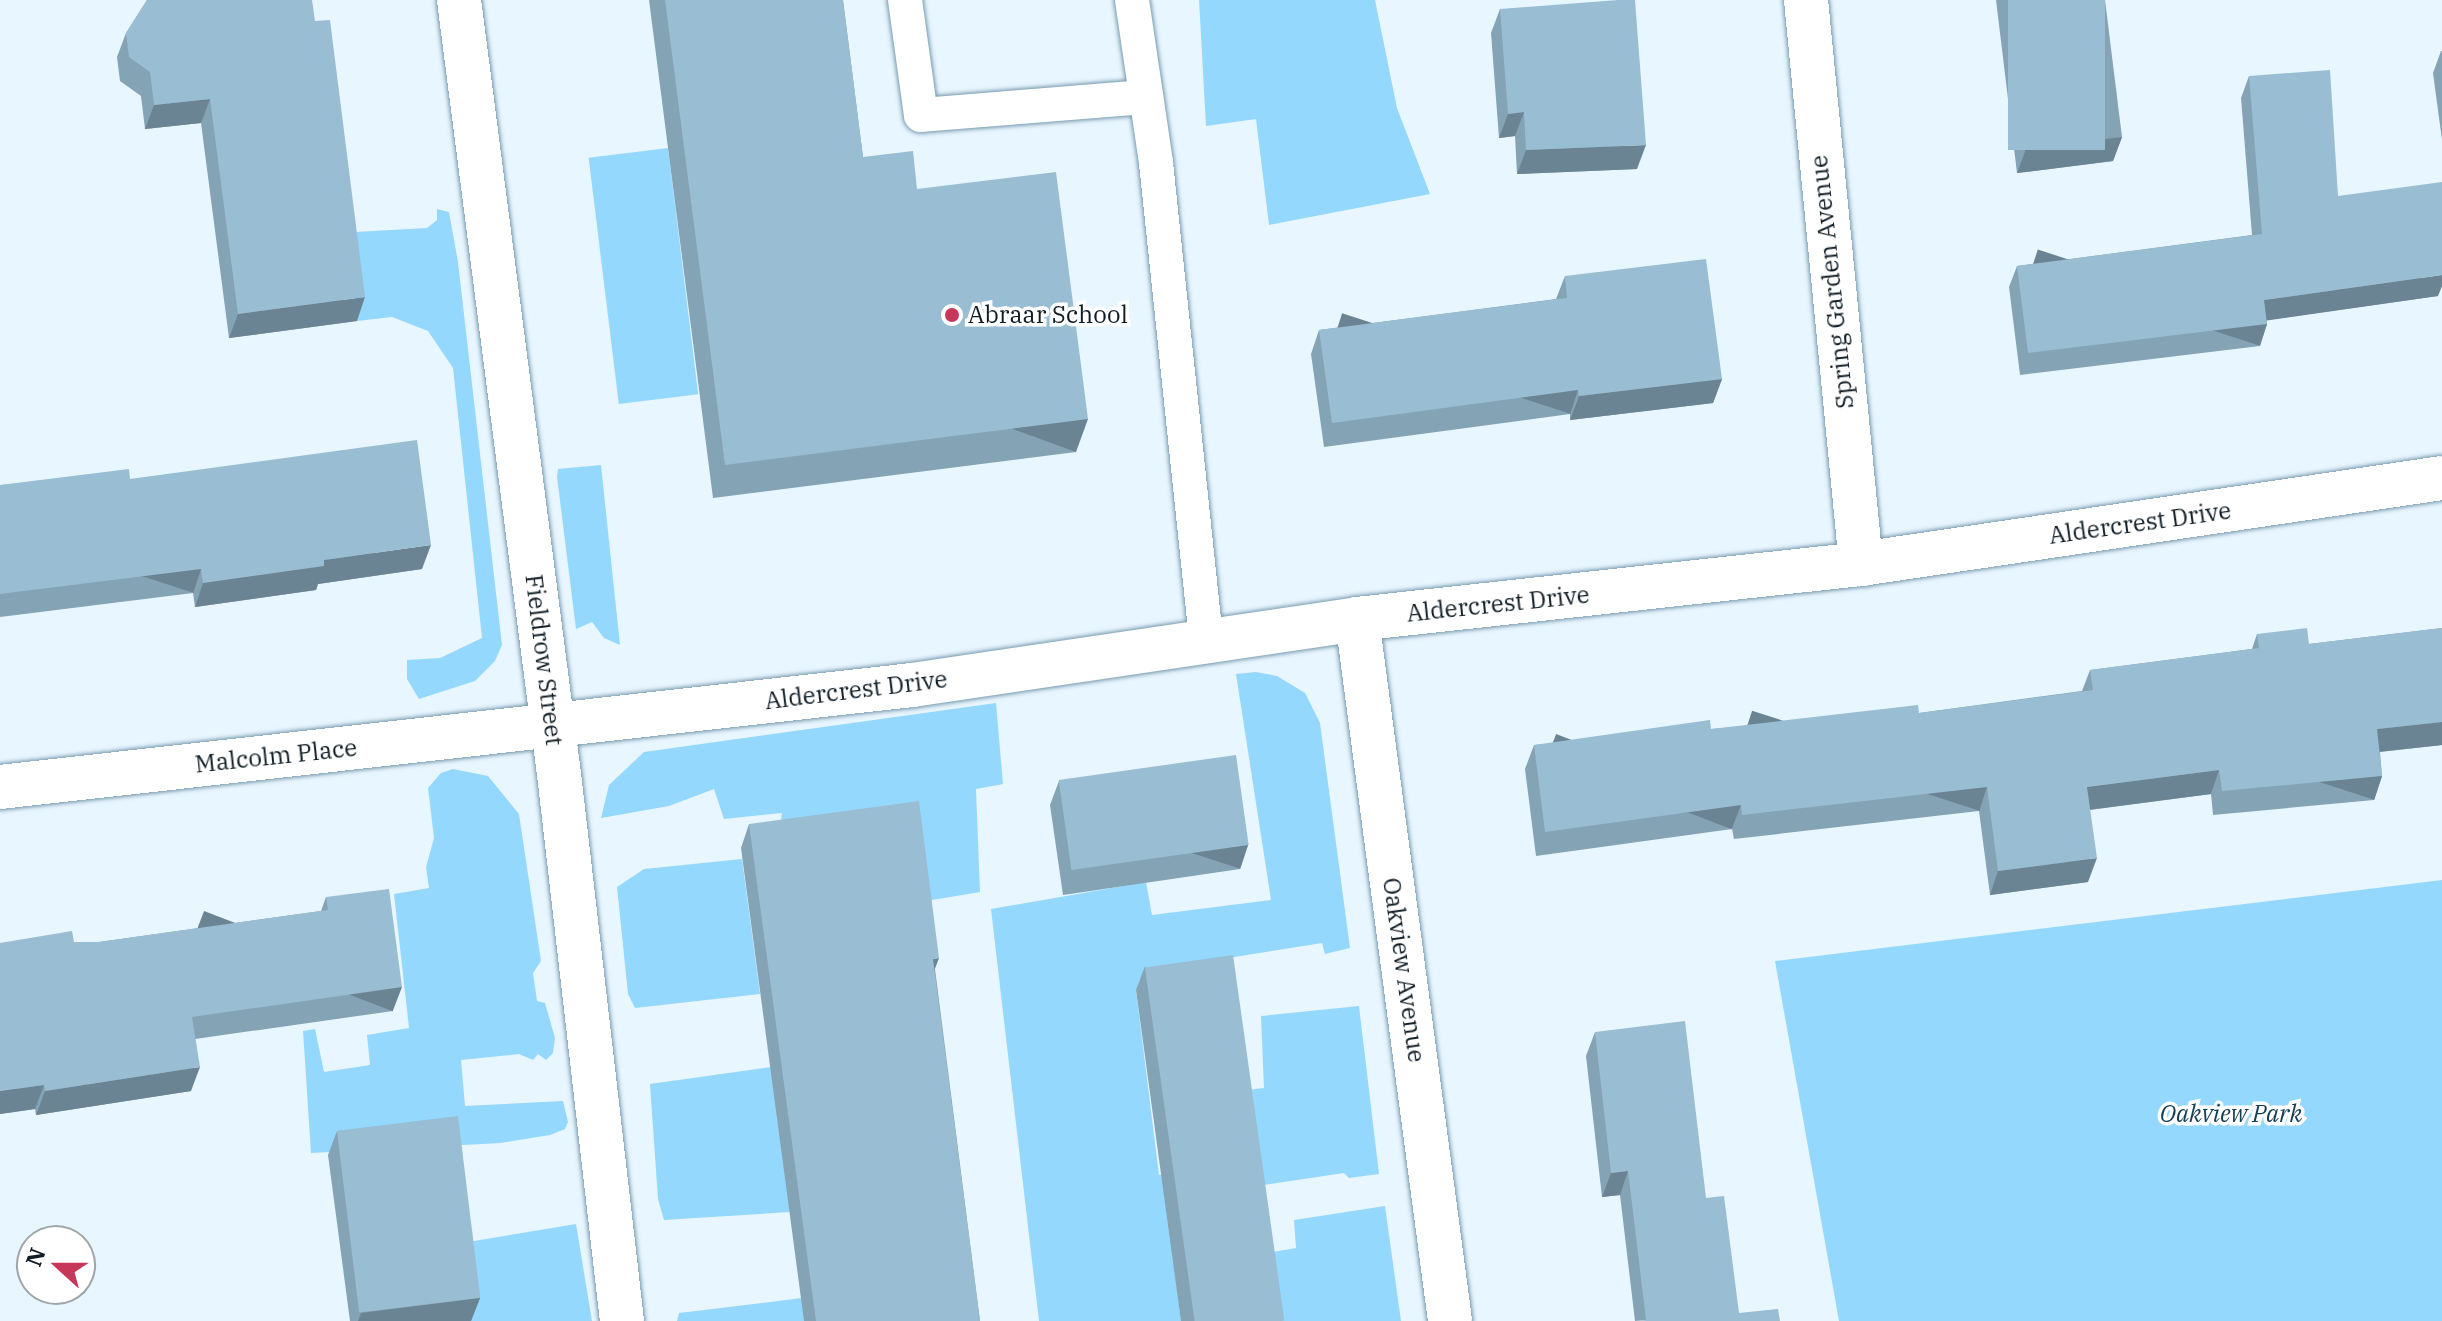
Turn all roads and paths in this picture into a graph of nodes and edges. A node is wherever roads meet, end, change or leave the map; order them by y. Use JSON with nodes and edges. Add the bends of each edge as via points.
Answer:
{"nodes":[{"id":1,"x":459,"y":0,"type":"edge"},
{"id":2,"x":905,"y":0,"type":"edge"},
{"id":3,"x":1132,"y":0,"type":"edge"},
{"id":4,"x":1806,"y":0,"type":"edge"},
{"id":5,"x":1146,"y":97,"type":"junction"},
{"id":6,"x":2442,"y":478,"type":"edge"},
{"id":7,"x":1861,"y":564,"type":"junction"},
{"id":8,"x":1357,"y":619,"type":"junction"},
{"id":9,"x":1206,"y":641,"type":"junction"},
{"id":10,"x":553,"y":725,"type":"junction"},
{"id":11,"x":0,"y":787,"type":"edge"},
{"id":12,"x":622,"y":1321,"type":"edge"},
{"id":13,"x":1450,"y":1321,"type":"edge"}],
"edges":[{"from":1,"to":10,"type":"street","name":"Fieldrow Street"},
{"from":2,"to":5,"type":"lane","via":[[921,115]]},
{"from":3,"to":5,"type":"lane"},
{"from":4,"to":7,"type":"street","name":"Spring Garden Avenue"},
{"from":5,"to":9,"type":"lane"},
{"from":6,"to":7,"type":"street","name":"Aldercrest Drive"},
{"from":7,"to":8,"type":"street","name":"Aldercrest Drive"},
{"from":8,"to":9,"type":"street","name":"Aldercrest Drive"},
{"from":8,"to":13,"type":"street","name":"Oakview Avenue"},
{"from":9,"to":10,"type":"street","name":"Aldercrest Drive","via":[[912,685]]},
{"from":10,"to":11,"type":"street","name":"Malcolm Place"},
{"from":10,"to":12,"type":"street","name":"Fieldrow Street"}]}
